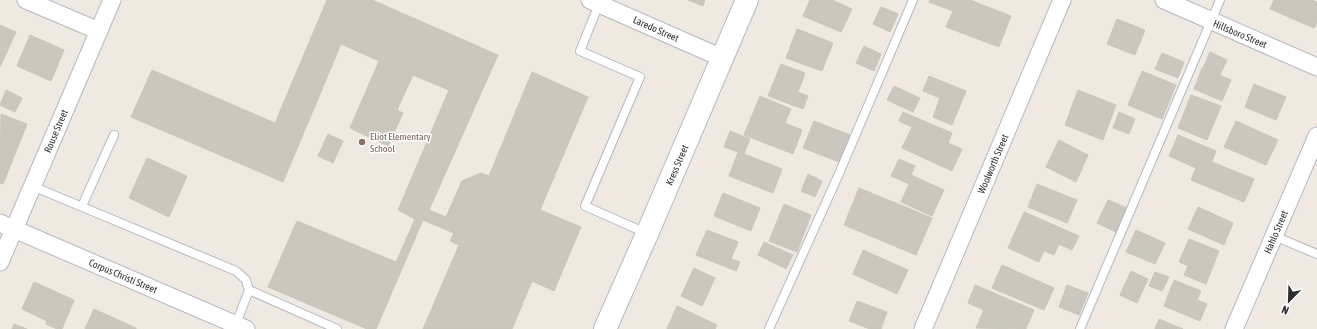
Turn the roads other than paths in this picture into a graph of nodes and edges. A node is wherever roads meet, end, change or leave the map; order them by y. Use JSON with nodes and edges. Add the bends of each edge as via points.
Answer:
{"nodes":[{"id":1,"x":26,"y":0,"type":"edge"},
{"id":2,"x":112,"y":0,"type":"edge"},
{"id":3,"x":747,"y":0,"type":"edge"},
{"id":4,"x":913,"y":0,"type":"edge"},
{"id":5,"x":1062,"y":0,"type":"edge"},
{"id":6,"x":1164,"y":0,"type":"edge"},
{"id":7,"x":1220,"y":0,"type":"edge"},
{"id":8,"x":594,"y":2,"type":"edge"},
{"id":9,"x":1211,"y":21,"type":"junction"},
{"id":10,"x":98,"y":31,"type":"junction"},
{"id":11,"x":722,"y":58,"type":"junction"},
{"id":12,"x":1317,"y":67,"type":"edge"},
{"id":13,"x":114,"y":134,"type":"dead end"},
{"id":14,"x":1317,"y":136,"type":"edge"},
{"id":15,"x":32,"y":186,"type":"junction"},
{"id":16,"x":82,"y":206,"type":"junction"},
{"id":17,"x":7,"y":226,"type":"edge"},
{"id":18,"x":647,"y":234,"type":"junction"},
{"id":19,"x":1274,"y":236,"type":"junction"},
{"id":20,"x":1317,"y":254,"type":"edge"},
{"id":21,"x":0,"y":262,"type":"edge"},
{"id":22,"x":249,"y":290,"type":"junction"},
{"id":23,"x":241,"y":327,"type":"edge"},
{"id":24,"x":336,"y":329,"type":"edge"},
{"id":25,"x":605,"y":329,"type":"edge"},
{"id":26,"x":769,"y":329,"type":"edge"},
{"id":27,"x":923,"y":329,"type":"edge"},
{"id":28,"x":1080,"y":329,"type":"edge"},
{"id":29,"x":1234,"y":329,"type":"edge"}],
"edges":[{"from":1,"to":10,"type":"street"},
{"from":2,"to":10,"type":"street","name":"Rouse Street"},
{"from":3,"to":11,"type":"street","name":"Kress Street"},
{"from":4,"to":26,"type":"lane"},
{"from":5,"to":27,"type":"street","name":"Woolworth Street"},
{"from":6,"to":9,"type":"street","name":"Hillsboro Street"},
{"from":7,"to":9,"type":"lane"},
{"from":8,"to":11,"type":"street","name":"Laredo Street"},
{"from":8,"to":18,"type":"lane","via":[[580,51],[640,77],[585,206]]},
{"from":9,"to":12,"type":"street","name":"Hillsboro Street"},
{"from":9,"to":28,"type":"lane"},
{"from":10,"to":15,"type":"street","name":"Rouse Street"},
{"from":11,"to":18,"type":"street","name":"Kress Street"},
{"from":13,"to":16,"type":"lane"},
{"from":14,"to":19,"type":"street","name":"Hahlo Street"},
{"from":15,"to":16,"type":"lane"},
{"from":15,"to":17,"type":"street","name":"Rouse Street"},
{"from":16,"to":22,"type":"lane","via":[[236,271],[246,280]]},
{"from":17,"to":21,"type":"street","name":"Rouse Street"},
{"from":17,"to":23,"type":"street","name":"Corpus Christi Street"},
{"from":18,"to":25,"type":"street","name":"Kress Street"},
{"from":19,"to":20,"type":"lane"},
{"from":19,"to":29,"type":"street","name":"Hahlo Street"},
{"from":22,"to":23,"type":"lane"},
{"from":22,"to":24,"type":"lane"}]}
